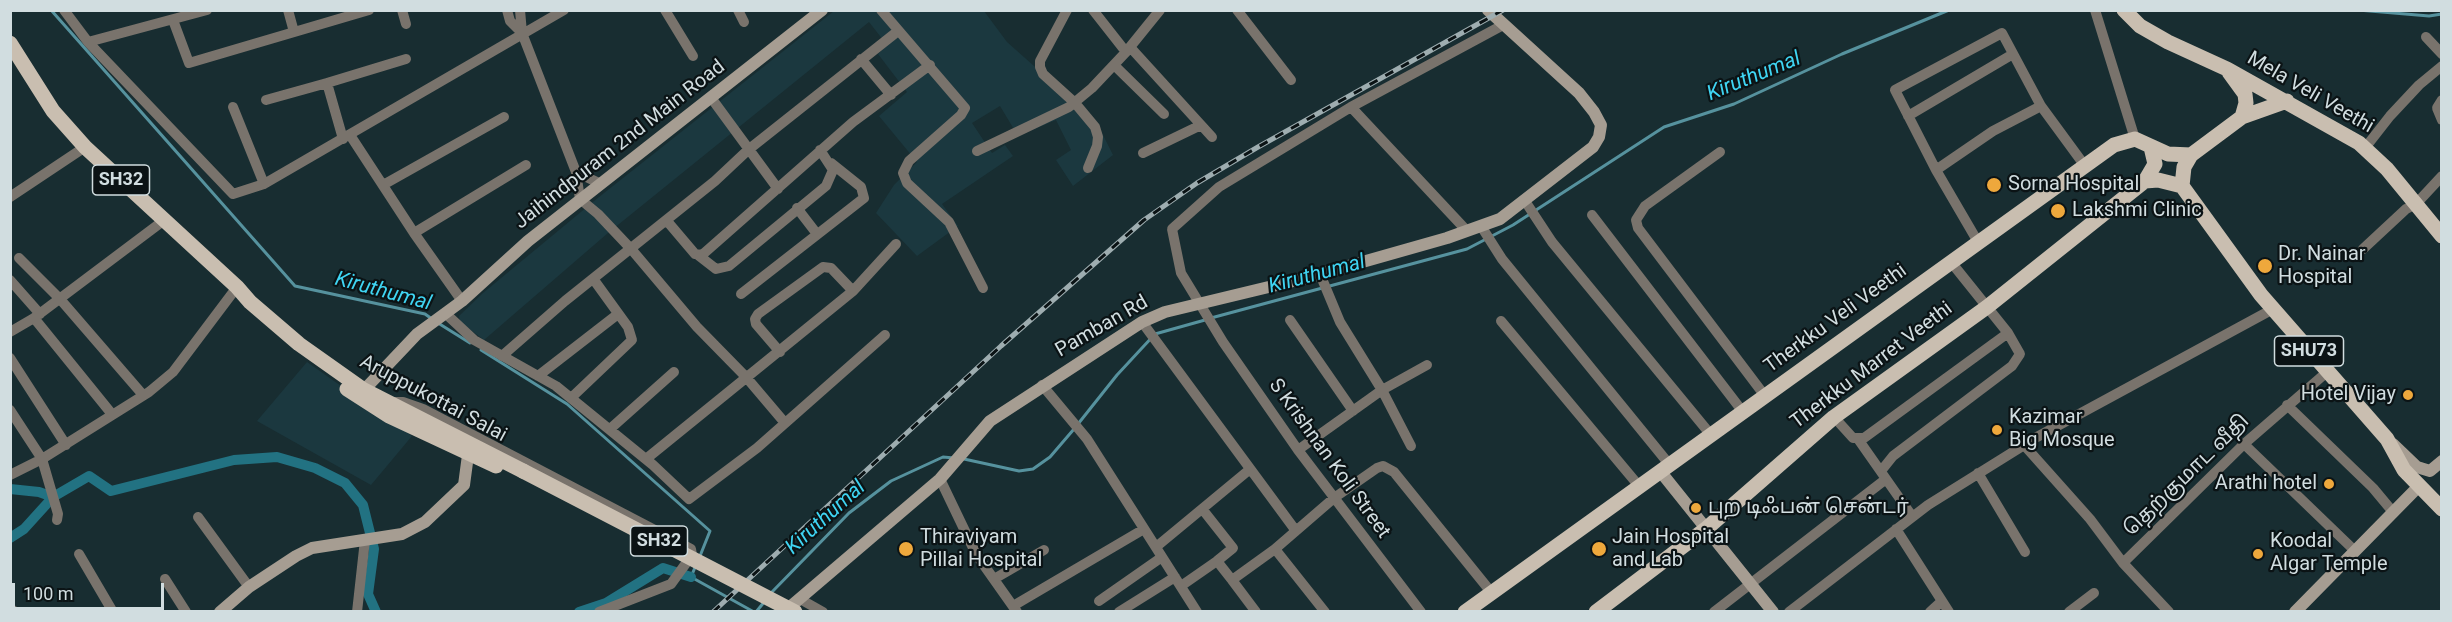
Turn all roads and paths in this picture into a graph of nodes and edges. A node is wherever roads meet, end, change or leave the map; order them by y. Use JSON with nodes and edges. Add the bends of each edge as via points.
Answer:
{"nodes":[{"id":1,"x":64,"y":10,"type":"edge"},
{"id":2,"x":207,"y":10,"type":"edge"},
{"id":3,"x":288,"y":10,"type":"edge"},
{"id":4,"x":369,"y":10,"type":"edge"},
{"id":5,"x":402,"y":10,"type":"edge"},
{"id":6,"x":507,"y":10,"type":"edge"},
{"id":7,"x":520,"y":10,"type":"edge"},
{"id":8,"x":564,"y":10,"type":"edge"},
{"id":9,"x":665,"y":10,"type":"edge"},
{"id":10,"x":738,"y":10,"type":"edge"},
{"id":11,"x":822,"y":10,"type":"edge"},
{"id":12,"x":881,"y":10,"type":"edge"},
{"id":13,"x":1067,"y":10,"type":"edge"},
{"id":14,"x":1093,"y":10,"type":"edge"},
{"id":15,"x":1160,"y":10,"type":"edge"},
{"id":16,"x":1237,"y":10,"type":"edge"},
{"id":17,"x":1488,"y":10,"type":"edge"},
{"id":18,"x":2095,"y":10,"type":"edge"},
{"id":19,"x":2124,"y":10,"type":"edge"},
{"id":20,"x":172,"y":20,"type":"junction"},
{"id":21,"x":744,"y":22,"type":"dead end"},
{"id":22,"x":406,"y":24,"type":"dead end"},
{"id":23,"x":1503,"y":25,"type":"junction"},
{"id":24,"x":898,"y":31,"type":"junction"},
{"id":25,"x":294,"y":32,"type":"junction"},
{"id":26,"x":522,"y":33,"type":"junction"},
{"id":27,"x":2427,"y":37,"type":"dead end"},
{"id":28,"x":88,"y":42,"type":"junction"},
{"id":29,"x":10,"y":43,"type":"edge"},
{"id":30,"x":1128,"y":50,"type":"junction"},
{"id":31,"x":2013,"y":54,"type":"junction"},
{"id":32,"x":2442,"y":54,"type":"edge"},
{"id":33,"x":693,"y":56,"type":"dead end"},
{"id":34,"x":861,"y":58,"type":"junction"},
{"id":35,"x":406,"y":59,"type":"dead end"},
{"id":36,"x":15,"y":63,"type":"edge"},
{"id":37,"x":930,"y":65,"type":"junction"},
{"id":38,"x":1114,"y":65,"type":"junction"},
{"id":39,"x":2442,"y":66,"type":"edge"},
{"id":40,"x":2227,"y":69,"type":"junction"},
{"id":41,"x":1291,"y":80,"type":"dead end"},
{"id":42,"x":327,"y":83,"type":"junction"},
{"id":43,"x":891,"y":95,"type":"junction"},
{"id":44,"x":712,"y":99,"type":"junction"},
{"id":45,"x":266,"y":100,"type":"dead end"},
{"id":46,"x":2442,"y":100,"type":"edge"},
{"id":47,"x":2287,"y":101,"type":"junction"},
{"id":48,"x":1075,"y":103,"type":"junction"},
{"id":49,"x":2041,"y":106,"type":"junction"},
{"id":50,"x":233,"y":107,"type":"dead end"},
{"id":51,"x":1351,"y":107,"type":"junction"},
{"id":52,"x":1164,"y":114,"type":"dead end"},
{"id":53,"x":1908,"y":116,"type":"junction"},
{"id":54,"x":504,"y":117,"type":"dead end"},
{"id":55,"x":2242,"y":117,"type":"junction"},
{"id":56,"x":2442,"y":120,"type":"edge"},
{"id":57,"x":1201,"y":124,"type":"junction"},
{"id":58,"x":347,"y":137,"type":"junction"},
{"id":59,"x":1212,"y":137,"type":"dead end"},
{"id":60,"x":2135,"y":139,"type":"junction"},
{"id":61,"x":85,"y":147,"type":"junction"},
{"id":62,"x":2151,"y":147,"type":"junction"},
{"id":63,"x":2366,"y":148,"type":"junction"},
{"id":64,"x":748,"y":150,"type":"junction"},
{"id":65,"x":820,"y":150,"type":"junction"},
{"id":66,"x":977,"y":151,"type":"dead end"},
{"id":67,"x":1720,"y":152,"type":"dead end"},
{"id":68,"x":1143,"y":153,"type":"dead end"},
{"id":69,"x":2191,"y":155,"type":"junction"},
{"id":70,"x":831,"y":163,"type":"junction"},
{"id":71,"x":526,"y":165,"type":"dead end"},
{"id":72,"x":2085,"y":166,"type":"junction"},
{"id":73,"x":1088,"y":168,"type":"dead end"},
{"id":74,"x":1936,"y":170,"type":"junction"},
{"id":75,"x":576,"y":172,"type":"junction"},
{"id":76,"x":2442,"y":176,"type":"edge"},
{"id":77,"x":2145,"y":181,"type":"junction"},
{"id":78,"x":264,"y":184,"type":"junction"},
{"id":79,"x":601,"y":184,"type":"junction"},
{"id":80,"x":383,"y":185,"type":"junction"},
{"id":81,"x":2182,"y":186,"type":"junction"},
{"id":82,"x":777,"y":189,"type":"junction"},
{"id":83,"x":10,"y":197,"type":"edge"},
{"id":84,"x":580,"y":199,"type":"junction"},
{"id":85,"x":1527,"y":204,"type":"junction"},
{"id":86,"x":2416,"y":204,"type":"junction"},
{"id":87,"x":797,"y":208,"type":"junction"},
{"id":88,"x":1592,"y":215,"type":"dead end"},
{"id":89,"x":164,"y":221,"type":"junction"},
{"id":90,"x":667,"y":221,"type":"junction"},
{"id":91,"x":1483,"y":229,"type":"junction"},
{"id":92,"x":1467,"y":231,"type":"junction"},
{"id":93,"x":414,"y":233,"type":"junction"},
{"id":94,"x":817,"y":234,"type":"junction"},
{"id":95,"x":2442,"y":236,"type":"edge"},
{"id":96,"x":1978,"y":242,"type":"junction"},
{"id":97,"x":896,"y":244,"type":"dead end"},
{"id":98,"x":2363,"y":249,"type":"dead end"},
{"id":99,"x":632,"y":250,"type":"junction"},
{"id":100,"x":698,"y":255,"type":"junction"},
{"id":101,"x":19,"y":258,"type":"dead end"},
{"id":102,"x":1951,"y":262,"type":"junction"},
{"id":103,"x":1321,"y":278,"type":"junction"},
{"id":104,"x":10,"y":280,"type":"edge"},
{"id":105,"x":594,"y":280,"type":"junction"},
{"id":106,"x":237,"y":287,"type":"junction"},
{"id":107,"x":983,"y":288,"type":"dead end"},
{"id":108,"x":853,"y":291,"type":"junction"},
{"id":109,"x":741,"y":294,"type":"dead end"},
{"id":110,"x":60,"y":299,"type":"junction"},
{"id":111,"x":462,"y":301,"type":"junction"},
{"id":112,"x":250,"y":302,"type":"junction"},
{"id":113,"x":1203,"y":307,"type":"junction"},
{"id":114,"x":1987,"y":307,"type":"junction"},
{"id":115,"x":2273,"y":309,"type":"junction"},
{"id":116,"x":445,"y":314,"type":"junction"},
{"id":117,"x":618,"y":314,"type":"junction"},
{"id":118,"x":37,"y":316,"type":"junction"},
{"id":119,"x":1290,"y":320,"type":"dead end"},
{"id":120,"x":1501,"y":321,"type":"dead end"},
{"id":121,"x":1145,"y":328,"type":"junction"},
{"id":122,"x":10,"y":332,"type":"edge"},
{"id":123,"x":2008,"y":333,"type":"junction"},
{"id":124,"x":885,"y":335,"type":"dead end"},
{"id":125,"x":780,"y":352,"type":"junction"},
{"id":126,"x":502,"y":356,"type":"junction"},
{"id":127,"x":10,"y":358,"type":"edge"},
{"id":128,"x":1427,"y":365,"type":"dead end"},
{"id":129,"x":674,"y":372,"type":"dead end"},
{"id":130,"x":2327,"y":372,"type":"junction"},
{"id":131,"x":538,"y":376,"type":"junction"},
{"id":132,"x":746,"y":377,"type":"junction"},
{"id":133,"x":1042,"y":385,"type":"junction"},
{"id":134,"x":364,"y":390,"type":"junction"},
{"id":135,"x":1382,"y":390,"type":"junction"},
{"id":136,"x":143,"y":395,"type":"junction"},
{"id":137,"x":1765,"y":396,"type":"junction"},
{"id":138,"x":571,"y":398,"type":"junction"},
{"id":139,"x":392,"y":402,"type":"junction"},
{"id":140,"x":2288,"y":405,"type":"junction"},
{"id":141,"x":10,"y":410,"type":"edge"},
{"id":142,"x":1353,"y":411,"type":"junction"},
{"id":143,"x":1743,"y":412,"type":"junction"},
{"id":144,"x":111,"y":413,"type":"junction"},
{"id":145,"x":1834,"y":417,"type":"junction"},
{"id":146,"x":785,"y":423,"type":"junction"},
{"id":147,"x":610,"y":429,"type":"junction"},
{"id":148,"x":1711,"y":435,"type":"junction"},
{"id":149,"x":1858,"y":439,"type":"junction"},
{"id":150,"x":2387,"y":439,"type":"junction"},
{"id":151,"x":2244,"y":444,"type":"junction"},
{"id":152,"x":66,"y":445,"type":"junction"},
{"id":153,"x":2024,"y":445,"type":"junction"},
{"id":154,"x":1411,"y":446,"type":"dead end"},
{"id":155,"x":1298,"y":450,"type":"junction"},
{"id":156,"x":468,"y":455,"type":"junction"},
{"id":157,"x":42,"y":459,"type":"junction"},
{"id":158,"x":646,"y":459,"type":"junction"},
{"id":159,"x":2442,"y":461,"type":"edge"},
{"id":160,"x":1665,"y":468,"type":"junction"},
{"id":161,"x":1250,"y":470,"type":"junction"},
{"id":162,"x":523,"y":471,"type":"junction"},
{"id":163,"x":1978,"y":473,"type":"junction"},
{"id":164,"x":945,"y":474,"type":"junction"},
{"id":165,"x":10,"y":475,"type":"edge"},
{"id":166,"x":1884,"y":475,"type":"junction"},
{"id":167,"x":1639,"y":486,"type":"junction"},
{"id":168,"x":2419,"y":486,"type":"junction"},
{"id":169,"x":1334,"y":498,"type":"junction"},
{"id":170,"x":2442,"y":509,"type":"edge"},
{"id":171,"x":1203,"y":510,"type":"junction"},
{"id":172,"x":2393,"y":512,"type":"junction"},
{"id":173,"x":1912,"y":516,"type":"junction"},
{"id":174,"x":198,"y":517,"type":"dead end"},
{"id":175,"x":57,"y":520,"type":"dead end"},
{"id":176,"x":1707,"y":528,"type":"junction"},
{"id":177,"x":1144,"y":529,"type":"junction"},
{"id":178,"x":1896,"y":529,"type":"junction"},
{"id":179,"x":1296,"y":531,"type":"junction"},
{"id":180,"x":365,"y":540,"type":"junction"},
{"id":181,"x":1275,"y":549,"type":"junction"},
{"id":182,"x":1044,"y":550,"type":"dead end"},
{"id":183,"x":2354,"y":550,"type":"junction"},
{"id":184,"x":1159,"y":552,"type":"junction"},
{"id":185,"x":2025,"y":552,"type":"dead end"},
{"id":186,"x":79,"y":554,"type":"dead end"},
{"id":187,"x":1217,"y":561,"type":"junction"},
{"id":188,"x":2123,"y":563,"type":"junction"},
{"id":189,"x":165,"y":579,"type":"dead end"},
{"id":190,"x":994,"y":579,"type":"junction"},
{"id":191,"x":1232,"y":580,"type":"junction"},
{"id":192,"x":1178,"y":581,"type":"junction"},
{"id":193,"x":1750,"y":584,"type":"junction"},
{"id":194,"x":249,"y":587,"type":"junction"},
{"id":195,"x":1491,"y":592,"type":"junction"},
{"id":196,"x":2094,"y":593,"type":"dead end"},
{"id":197,"x":1099,"y":601,"type":"dead end"},
{"id":198,"x":1942,"y":601,"type":"junction"},
{"id":199,"x":797,"y":605,"type":"edge"},
{"id":200,"x":1015,"y":609,"type":"edge"},
{"id":201,"x":113,"y":612,"type":"edge"},
{"id":202,"x":186,"y":612,"type":"edge"},
{"id":203,"x":220,"y":612,"type":"edge"},
{"id":204,"x":357,"y":612,"type":"edge"},
{"id":205,"x":599,"y":612,"type":"edge"},
{"id":206,"x":784,"y":612,"type":"edge"},
{"id":207,"x":823,"y":612,"type":"edge"},
{"id":208,"x":1119,"y":612,"type":"edge"},
{"id":209,"x":1197,"y":612,"type":"edge"},
{"id":210,"x":1256,"y":612,"type":"edge"},
{"id":211,"x":1325,"y":612,"type":"edge"},
{"id":212,"x":1421,"y":612,"type":"edge"},
{"id":213,"x":1465,"y":612,"type":"edge"},
{"id":214,"x":1596,"y":612,"type":"edge"},
{"id":215,"x":1714,"y":612,"type":"edge"},
{"id":216,"x":1773,"y":612,"type":"edge"},
{"id":217,"x":1789,"y":612,"type":"edge"},
{"id":218,"x":1930,"y":612,"type":"edge"},
{"id":219,"x":1949,"y":612,"type":"edge"},
{"id":220,"x":2069,"y":612,"type":"edge"},
{"id":221,"x":2169,"y":612,"type":"edge"},
{"id":222,"x":2295,"y":612,"type":"edge"}],
"edges":[{"from":1,"to":28,"type":"street"},
{"from":2,"to":20,"type":"street"},
{"from":3,"to":25,"type":"street"},
{"from":4,"to":25,"type":"street"},
{"from":5,"to":22,"type":"street"},
{"from":6,"to":26,"type":"street","via":[[510,21]]},
{"from":7,"to":26,"type":"street"},
{"from":8,"to":26,"type":"street"},
{"from":9,"to":33,"type":"street"},
{"from":10,"to":21,"type":"street"},
{"from":11,"to":44,"type":"street","name":"Jaihindpuram 2nd Main Road"},
{"from":12,"to":24,"type":"street"},
{"from":13,"to":48,"type":"street","via":[[1040,68]]},
{"from":14,"to":30,"type":"street"},
{"from":15,"to":30,"type":"street"},
{"from":16,"to":41,"type":"street"},
{"from":17,"to":23,"type":"street","name":"Pamban Rd"},
{"from":18,"to":60,"type":"street"},
{"from":19,"to":40,"type":"main road","name":"Mela Veli Veethi","via":[[2140,26]]},
{"from":20,"to":25,"type":"street","via":[[189,63]]},
{"from":20,"to":28,"type":"street"},
{"from":23,"to":51,"type":"street"},
{"from":23,"to":85,"type":"street","name":"Pamban Rd","via":[[1580,93],[1601,125],[1593,147]]},
{"from":24,"to":34,"type":"street"},
{"from":24,"to":37,"type":"street"},
{"from":26,"to":58,"type":"street"},
{"from":26,"to":75,"type":"street"},
{"from":27,"to":32,"type":"street"},
{"from":28,"to":78,"type":"street","via":[[227,191],[240,194]]},
{"from":29,"to":36,"type":"main road","name":"Aruppukottai Salai","number":"SH32"},
{"from":30,"to":38,"type":"street"},
{"from":30,"to":57,"type":"street"},
{"from":31,"to":49,"type":"street"},
{"from":31,"to":53,"type":"street"},
{"from":31,"to":53,"type":"street","via":[[2002,33],[1895,90]]},
{"from":34,"to":43,"type":"street"},
{"from":34,"to":64,"type":"street"},
{"from":35,"to":42,"type":"street"},
{"from":36,"to":61,"type":"main road","name":"Aruppukottai Salai","number":"SH32"},
{"from":37,"to":43,"type":"street"},
{"from":37,"to":107,"type":"street","via":[[965,108],[909,161],[904,177],[949,222]]},
{"from":38,"to":48,"type":"street"},
{"from":38,"to":52,"type":"street"},
{"from":39,"to":63,"type":"street","via":[[2418,85]]},
{"from":40,"to":47,"type":"main road","name":"Mela Veli Veethi"},
{"from":40,"to":55,"type":"main road","via":[[2245,94]]},
{"from":42,"to":45,"type":"street"},
{"from":42,"to":58,"type":"street"},
{"from":43,"to":65,"type":"street"},
{"from":44,"to":64,"type":"street"},
{"from":44,"to":79,"type":"street","name":"Jaihindpuram 2nd Main Road"},
{"from":46,"to":56,"type":"street","via":[[2437,108]]},
{"from":47,"to":55,"type":"main road"},
{"from":47,"to":63,"type":"main road","name":"Mela Veli Veethi"},
{"from":48,"to":66,"type":"street"},
{"from":48,"to":73,"type":"street","via":[[1095,127],[1098,137]]},
{"from":49,"to":72,"type":"street"},
{"from":49,"to":74,"type":"street","via":[[1993,131]]},
{"from":50,"to":78,"type":"street"},
{"from":51,"to":92,"type":"street"},
{"from":51,"to":113,"type":"street","name":"S Krishnan Koli Street","via":[[1219,187],[1172,229],[1180,273]]},
{"from":53,"to":74,"type":"street"},
{"from":54,"to":80,"type":"street"},
{"from":55,"to":69,"type":"main road"},
{"from":57,"to":59,"type":"street"},
{"from":57,"to":68,"type":"street"},
{"from":58,"to":78,"type":"street"},
{"from":58,"to":80,"type":"street"},
{"from":60,"to":62,"type":"main road"},
{"from":60,"to":72,"type":"main road","name":"Therkku Veli Veethi","via":[[2114,145]]},
{"from":61,"to":83,"type":"street"},
{"from":61,"to":89,"type":"main road","name":"Aruppukottai Salai","number":"SH32"},
{"from":62,"to":69,"type":"main road","via":[[2168,154]]},
{"from":62,"to":77,"type":"main road","via":[[2153,171]]},
{"from":63,"to":86,"type":"main road","name":"Mela Veli Veethi"},
{"from":64,"to":82,"type":"street"},
{"from":64,"to":90,"type":"street"},
{"from":65,"to":70,"type":"street"},
{"from":65,"to":82,"type":"street"},
{"from":67,"to":137,"type":"street","via":[[1645,206],[1636,220],[1638,228]]},
{"from":69,"to":81,"type":"main road","via":[[2184,167]]},
{"from":70,"to":87,"type":"street","via":[[833,175],[826,186]]},
{"from":70,"to":94,"type":"street","via":[[865,194]]},
{"from":71,"to":93,"type":"street"},
{"from":72,"to":96,"type":"main road","name":"Therkku Veli Veethi"},
{"from":74,"to":96,"type":"street"},
{"from":75,"to":79,"type":"street"},
{"from":75,"to":84,"type":"street"},
{"from":76,"to":86,"type":"street"},
{"from":77,"to":81,"type":"main road"},
{"from":77,"to":114,"type":"main road","name":"Therkku Marret Veethi"},
{"from":79,"to":84,"type":"street","name":"Jaihindpuram 2nd Main Road"},
{"from":80,"to":93,"type":"street"},
{"from":81,"to":115,"type":"main road","number":"SHU73"},
{"from":82,"to":100,"type":"street","via":[[706,253]]},
{"from":84,"to":99,"type":"street"},
{"from":84,"to":111,"type":"street","name":"Jaihindpuram 2nd Main Road"},
{"from":85,"to":91,"type":"street","name":"Pamban Rd"},
{"from":85,"to":148,"type":"street","via":[[1535,219]]},
{"from":86,"to":95,"type":"main road","name":"Mela Veli Veethi"},
{"from":86,"to":98,"type":"street"},
{"from":87,"to":94,"type":"street"},
{"from":87,"to":100,"type":"street","via":[[729,266],[716,269]]},
{"from":88,"to":143,"type":"street"},
{"from":89,"to":106,"type":"main road","name":"Aruppukottai Salai","number":"SH32"},
{"from":89,"to":110,"type":"street"},
{"from":90,"to":99,"type":"street"},
{"from":90,"to":100,"type":"street"},
{"from":91,"to":92,"type":"street","name":"Pamban Rd"},
{"from":91,"to":160,"type":"street"},
{"from":92,"to":103,"type":"street","name":"Pamban Rd"},
{"from":93,"to":111,"type":"street"},
{"from":94,"to":109,"type":"street"},
{"from":96,"to":102,"type":"main road","name":"Therkku Veli Veethi"},
{"from":97,"to":108,"type":"street"},
{"from":99,"to":105,"type":"street"},
{"from":99,"to":132,"type":"street","via":[[697,327]]},
{"from":101,"to":110,"type":"street"},
{"from":102,"to":114,"type":"street"},
{"from":102,"to":137,"type":"main road","name":"Therkku Veli Veethi"},
{"from":103,"to":113,"type":"street","name":"Pamban Rd"},
{"from":103,"to":135,"type":"street","via":[[1340,322]]},
{"from":104,"to":118,"type":"street"},
{"from":105,"to":117,"type":"street"},
{"from":105,"to":126,"type":"street"},
{"from":106,"to":112,"type":"main road","name":"Aruppukottai Salai","number":"SH32"},
{"from":106,"to":136,"type":"street","via":[[173,372]]},
{"from":108,"to":125,"type":"street"},
{"from":108,"to":125,"type":"street","via":[[831,268],[823,267],[758,314],[756,324]]},
{"from":110,"to":118,"type":"street"},
{"from":110,"to":136,"type":"street"},
{"from":111,"to":116,"type":"street","name":"Jaihindpuram 2nd Main Road"},
{"from":112,"to":134,"type":"main road","name":"Aruppukottai Salai","number":"SH32","via":[[299,344]]},
{"from":112,"to":156,"type":"main road","via":[[290,347],[356,397]]},
{"from":113,"to":121,"type":"street","name":"Pamban Rd","via":[[1165,312]]},
{"from":113,"to":155,"type":"street","name":"S Krishnan Koli Street"},
{"from":114,"to":123,"type":"street"},
{"from":114,"to":145,"type":"main road","name":"Therkku Marret Veethi"},
{"from":115,"to":130,"type":"main road","number":"SHU73"},
{"from":115,"to":153,"type":"street"},
{"from":116,"to":126,"type":"street","via":[[474,340]]},
{"from":116,"to":134,"type":"street","name":"Jaihindpuram 2nd Main Road","via":[[417,334]]},
{"from":117,"to":131,"type":"street"},
{"from":117,"to":138,"type":"street","via":[[632,340]]},
{"from":118,"to":122,"type":"street"},
{"from":118,"to":144,"type":"street"},
{"from":119,"to":142,"type":"street"},
{"from":120,"to":167,"type":"street"},
{"from":121,"to":133,"type":"street","name":"Pamban Rd"},
{"from":121,"to":161,"type":"street"},
{"from":123,"to":149,"type":"street"},
{"from":123,"to":166,"type":"street","via":[[2020,354],[2012,366],[1893,456]]},
{"from":124,"to":146,"type":"street"},
{"from":125,"to":132,"type":"street"},
{"from":126,"to":131,"type":"street"},
{"from":127,"to":152,"type":"street"},
{"from":128,"to":135,"type":"street"},
{"from":129,"to":147,"type":"street"},
{"from":130,"to":140,"type":"street","name":"தெற்குமாட வீதி"},
{"from":130,"to":150,"type":"main road","number":"SHU73"},
{"from":131,"to":138,"type":"street"},
{"from":132,"to":146,"type":"street"},
{"from":132,"to":158,"type":"street"},
{"from":133,"to":164,"type":"street","name":"Pamban Rd","via":[[990,421]]},
{"from":133,"to":177,"type":"street","via":[[1081,433]]},
{"from":134,"to":139,"type":"main road","name":"Aruppukottai Salai","number":"SH32"},
{"from":135,"to":142,"type":"street"},
{"from":135,"to":154,"type":"street"},
{"from":136,"to":144,"type":"street"},
{"from":137,"to":143,"type":"main road","name":"Therkku Veli Veethi"},
{"from":138,"to":147,"type":"street"},
{"from":139,"to":162,"type":"main road","name":"Aruppukottai Salai","number":"SH32"},
{"from":139,"to":205,"type":"street","via":[[423,408],[691,549],[692,555],[671,584]]},
{"from":140,"to":151,"type":"street","name":"தெற்குமாட வீதி"},
{"from":140,"to":172,"type":"street"},
{"from":141,"to":157,"type":"street"},
{"from":142,"to":155,"type":"street"},
{"from":143,"to":148,"type":"main road","name":"Therkku Veli Veethi"},
{"from":144,"to":152,"type":"street"},
{"from":145,"to":149,"type":"street"},
{"from":145,"to":176,"type":"main road","name":"Therkku Marret Veethi"},
{"from":146,"to":158,"type":"street","via":[[689,500]]},
{"from":147,"to":158,"type":"street"},
{"from":148,"to":160,"type":"main road","name":"Therkku Veli Veethi"},
{"from":149,"to":166,"type":"street"},
{"from":150,"to":159,"type":"street","via":[[2417,467],[2430,471]]},
{"from":150,"to":168,"type":"main road","number":"SHU73","via":[[2404,470]]},
{"from":151,"to":183,"type":"street"},
{"from":151,"to":188,"type":"street","name":"தெற்குமாட வீதி"},
{"from":152,"to":157,"type":"street"},
{"from":153,"to":163,"type":"street"},
{"from":153,"to":188,"type":"street"},
{"from":155,"to":169,"type":"street","name":"S Krishnan Koli Street"},
{"from":156,"to":162,"type":"main road"},
{"from":156,"to":180,"type":"street","via":[[464,484],[425,522],[402,534]]},
{"from":157,"to":165,"type":"street"},
{"from":157,"to":175,"type":"street"},
{"from":160,"to":167,"type":"main road","name":"Therkku Veli Veethi"},
{"from":160,"to":176,"type":"street"},
{"from":161,"to":171,"type":"street"},
{"from":161,"to":179,"type":"street"},
{"from":162,"to":199,"type":"main road","name":"Aruppukottai Salai","number":"SH32","bridge":true},
{"from":163,"to":173,"type":"street"},
{"from":163,"to":185,"type":"street"},
{"from":164,"to":190,"type":"street","via":[[976,554]]},
{"from":164,"to":199,"type":"street","name":"Pamban Rd"},
{"from":166,"to":173,"type":"street"},
{"from":166,"to":193,"type":"street"},
{"from":167,"to":195,"type":"main road","name":"Therkku Veli Veethi"},
{"from":168,"to":170,"type":"main road","number":"SHU73"},
{"from":168,"to":172,"type":"street"},
{"from":169,"to":179,"type":"street"},
{"from":169,"to":195,"type":"street","via":[[1377,468],[1389,467]]},
{"from":169,"to":212,"type":"street","name":"S Krishnan Koli Street"},
{"from":171,"to":184,"type":"street"},
{"from":171,"to":187,"type":"street","via":[[1233,548]]},
{"from":172,"to":183,"type":"street"},
{"from":173,"to":178,"type":"street"},
{"from":174,"to":194,"type":"street"},
{"from":176,"to":193,"type":"street"},
{"from":176,"to":214,"type":"main road","name":"Therkku Marret Veethi"},
{"from":177,"to":184,"type":"street"},
{"from":177,"to":200,"type":"street"},
{"from":178,"to":198,"type":"street"},
{"from":178,"to":217,"type":"street"},
{"from":179,"to":181,"type":"street"},
{"from":180,"to":194,"type":"street","via":[[312,548]]},
{"from":180,"to":204,"type":"street"},
{"from":181,"to":191,"type":"street"},
{"from":181,"to":211,"type":"street"},
{"from":182,"to":190,"type":"street"},
{"from":183,"to":222,"type":"street"},
{"from":184,"to":192,"type":"street"},
{"from":184,"to":197,"type":"street"},
{"from":186,"to":201,"type":"street"},
{"from":187,"to":191,"type":"street"},
{"from":187,"to":192,"type":"street"},
{"from":188,"to":221,"type":"street","name":"தெற்குமாட வீதி"},
{"from":189,"to":202,"type":"street"},
{"from":190,"to":200,"type":"street"},
{"from":191,"to":210,"type":"street"},
{"from":192,"to":208,"type":"street"},
{"from":192,"to":209,"type":"street"},
{"from":193,"to":215,"type":"street"},
{"from":193,"to":216,"type":"street"},
{"from":194,"to":203,"type":"street"},
{"from":195,"to":213,"type":"main road","name":"Therkku Veli Veethi"},
{"from":196,"to":220,"type":"street"},
{"from":198,"to":218,"type":"street"},
{"from":198,"to":219,"type":"street"},
{"from":199,"to":206,"type":"street","name":"Pamban Rd"},
{"from":199,"to":207,"type":"street"}]}
